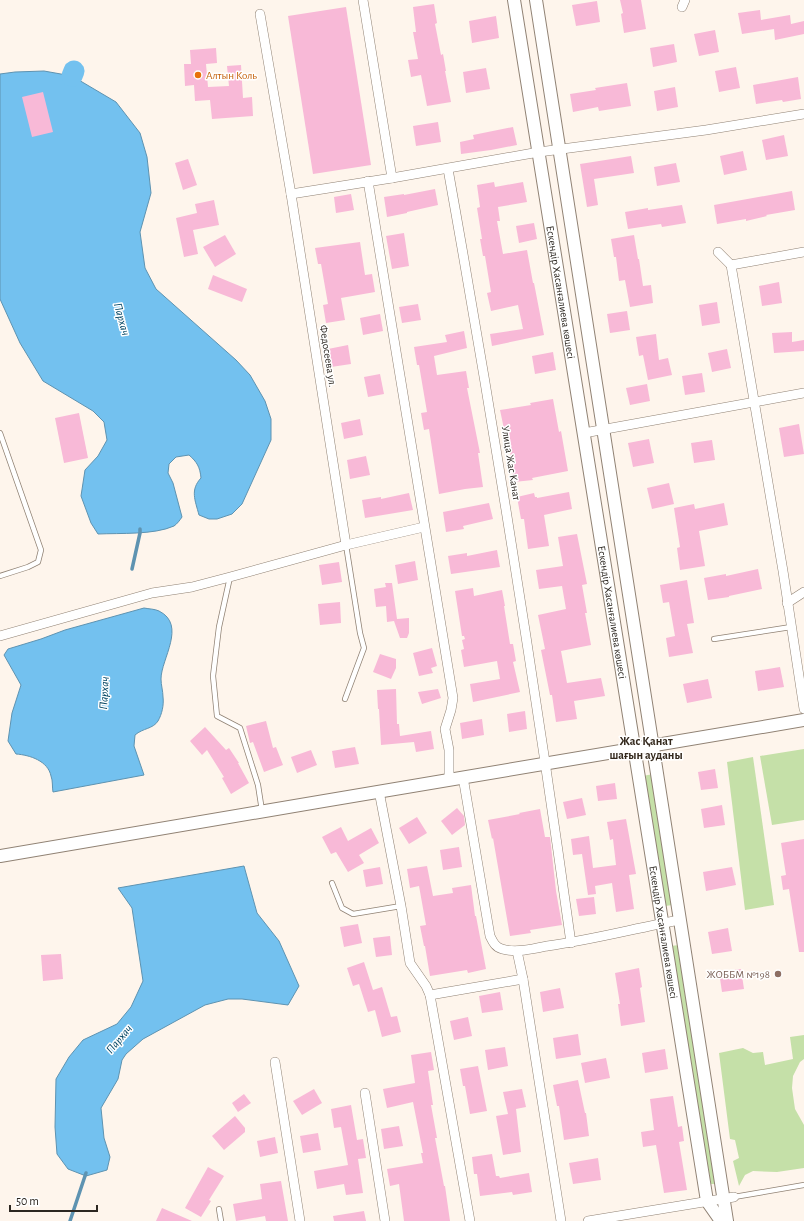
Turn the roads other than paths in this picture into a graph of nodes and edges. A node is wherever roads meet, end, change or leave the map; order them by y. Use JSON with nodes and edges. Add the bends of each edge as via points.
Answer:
{"nodes":[{"id":1,"x":363,"y":0,"type":"edge"},
{"id":2,"x":514,"y":0,"type":"edge"},
{"id":3,"x":536,"y":0,"type":"edge"},
{"id":4,"x":260,"y":14,"type":"dead end"},
{"id":5,"x":804,"y":114,"type":"edge"},
{"id":6,"x":559,"y":150,"type":"junction"},
{"id":7,"x":539,"y":152,"type":"junction"},
{"id":8,"x":448,"y":169,"type":"junction"},
{"id":9,"x":392,"y":178,"type":"junction"},
{"id":10,"x":368,"y":181,"type":"junction"},
{"id":11,"x":291,"y":194,"type":"junction"},
{"id":12,"x":718,"y":252,"type":"dead end"},
{"id":13,"x":804,"y":252,"type":"edge"},
{"id":14,"x":731,"y":265,"type":"junction"},
{"id":15,"x":804,"y":393,"type":"edge"},
{"id":16,"x":754,"y":403,"type":"junction"},
{"id":17,"x":603,"y":430,"type":"junction"},
{"id":18,"x":0,"y":433,"type":"edge"},
{"id":19,"x":584,"y":433,"type":"junction"},
{"id":20,"x":424,"y":527,"type":"junction"},
{"id":21,"x":346,"y":546,"type":"junction"},
{"id":22,"x":0,"y":576,"type":"edge"},
{"id":23,"x":230,"y":578,"type":"junction"},
{"id":24,"x":804,"y":592,"type":"edge"},
{"id":25,"x":787,"y":603,"type":"junction"},
{"id":26,"x":791,"y":627,"type":"junction"},
{"id":27,"x":0,"y":636,"type":"edge"},
{"id":28,"x":714,"y":639,"type":"dead end"},
{"id":29,"x":802,"y":678,"type":"edge"},
{"id":30,"x":345,"y":700,"type":"dead end"},
{"id":31,"x":804,"y":709,"type":"edge"},
{"id":32,"x":804,"y":720,"type":"edge"},
{"id":33,"x":652,"y":745,"type":"junction"},
{"id":34,"x":634,"y":748,"type":"junction"},
{"id":35,"x":546,"y":763,"type":"junction"},
{"id":36,"x":463,"y":777,"type":"junction"},
{"id":37,"x":449,"y":779,"type":"junction"},
{"id":38,"x":380,"y":791,"type":"junction"},
{"id":39,"x":262,"y":812,"type":"junction"},
{"id":40,"x":0,"y":856,"type":"edge"},
{"id":41,"x":332,"y":883,"type":"dead end"},
{"id":42,"x":401,"y":906,"type":"junction"},
{"id":43,"x":680,"y":920,"type":"junction"},
{"id":44,"x":663,"y":924,"type":"junction"},
{"id":45,"x":571,"y":943,"type":"junction"},
{"id":46,"x":516,"y":951,"type":"junction"},
{"id":47,"x":523,"y":979,"type":"junction"},
{"id":48,"x":430,"y":996,"type":"junction"},
{"id":49,"x":275,"y":1062,"type":"dead end"},
{"id":50,"x":365,"y":1093,"type":"dead end"},
{"id":51,"x":804,"y":1185,"type":"edge"},
{"id":52,"x":729,"y":1198,"type":"junction"},
{"id":53,"x":707,"y":1201,"type":"junction"},
{"id":54,"x":219,"y":1209,"type":"dead end"},
{"id":55,"x":221,"y":1221,"type":"edge"},
{"id":56,"x":300,"y":1221,"type":"edge"},
{"id":57,"x":385,"y":1221,"type":"edge"},
{"id":58,"x":470,"y":1221,"type":"edge"},
{"id":59,"x":561,"y":1221,"type":"edge"},
{"id":60,"x":588,"y":1221,"type":"edge"},
{"id":61,"x":720,"y":1221,"type":"edge"},
{"id":62,"x":727,"y":1221,"type":"edge"}],
"edges":[{"from":1,"to":9,"type":"street"},
{"from":2,"to":7,"type":"street","name":"Ескендір Хасанғалиева көшесі"},
{"from":3,"to":6,"type":"street","name":"Ескендір Хасанғалиева көшесі"},
{"from":4,"to":11,"type":"street","name":"Федосеева ул."},
{"from":5,"to":6,"type":"street"},
{"from":6,"to":7,"type":"street"},
{"from":6,"to":17,"type":"street","name":"Ескендір Хасанғалиева көшесі"},
{"from":7,"to":8,"type":"street"},
{"from":7,"to":19,"type":"street","name":"Ескендір Хасанғалиева көшесі"},
{"from":8,"to":9,"type":"street"},
{"from":8,"to":35,"type":"street","name":"Улица Жас Канат","via":[[470,289]]},
{"from":9,"to":10,"type":"street"},
{"from":10,"to":11,"type":"street"},
{"from":10,"to":20,"type":"street"},
{"from":11,"to":21,"type":"street","name":"Федосеева ул."},
{"from":12,"to":14,"type":"street"},
{"from":13,"to":14,"type":"street"},
{"from":14,"to":16,"type":"street"},
{"from":15,"to":16,"type":"street"},
{"from":16,"to":17,"type":"street"},
{"from":16,"to":25,"type":"street"},
{"from":17,"to":19,"type":"street"},
{"from":17,"to":33,"type":"street","name":"Ескендір Хасанғалиева көшесі"},
{"from":18,"to":22,"type":"lane","via":[[41,550],[38,562]]},
{"from":19,"to":34,"type":"street","name":"Ескендір Хасанғалиева көшесі"},
{"from":20,"to":21,"type":"street"},
{"from":20,"to":37,"type":"street","via":[[453,698],[445,729],[449,750]]},
{"from":21,"to":23,"type":"street"},
{"from":21,"to":30,"type":"lane","via":[[364,648]]},
{"from":23,"to":27,"type":"street","via":[[152,593]]},
{"from":23,"to":39,"type":"lane","via":[[218,627],[214,676],[217,716],[240,728],[258,784]]},
{"from":24,"to":25,"type":"street"},
{"from":25,"to":26,"type":"street"},
{"from":26,"to":28,"type":"lane"},
{"from":26,"to":29,"type":"street"},
{"from":29,"to":31,"type":"street"},
{"from":32,"to":33,"type":"street"},
{"from":33,"to":34,"type":"street"},
{"from":33,"to":43,"type":"street","name":"Ескендір Хасанғалиева көшесі"},
{"from":34,"to":35,"type":"street"},
{"from":34,"to":44,"type":"street","name":"Ескендір Хасанғалиева көшесі"},
{"from":35,"to":36,"type":"street"},
{"from":35,"to":45,"type":"street","name":"Улица Жас Канат"},
{"from":36,"to":37,"type":"street"},
{"from":36,"to":46,"type":"street","via":[[490,936],[495,946]]},
{"from":37,"to":38,"type":"street"},
{"from":38,"to":39,"type":"street"},
{"from":38,"to":42,"type":"street"},
{"from":39,"to":40,"type":"street"},
{"from":41,"to":42,"type":"lane","via":[[342,908],[353,914]]},
{"from":42,"to":48,"type":"street","via":[[410,963]]},
{"from":43,"to":44,"type":"street"},
{"from":43,"to":52,"type":"street","name":"Ескендір Хасанғалиева көшесі"},
{"from":44,"to":45,"type":"street"},
{"from":44,"to":53,"type":"street","name":"Ескендір Хасанғалиева көшесі"},
{"from":45,"to":46,"type":"street"},
{"from":46,"to":47,"type":"street"},
{"from":47,"to":48,"type":"street"},
{"from":47,"to":59,"type":"street"},
{"from":48,"to":58,"type":"street"},
{"from":49,"to":56,"type":"street"},
{"from":50,"to":57,"type":"street"},
{"from":51,"to":52,"type":"lane"},
{"from":52,"to":53,"type":"street"},
{"from":52,"to":62,"type":"street","name":"Ескендір Хасанғалиева көшесі"},
{"from":53,"to":60,"type":"street"},
{"from":53,"to":61,"type":"street","name":"Ескендір Хасанғалиева көшесі"},
{"from":54,"to":55,"type":"lane"}]}
